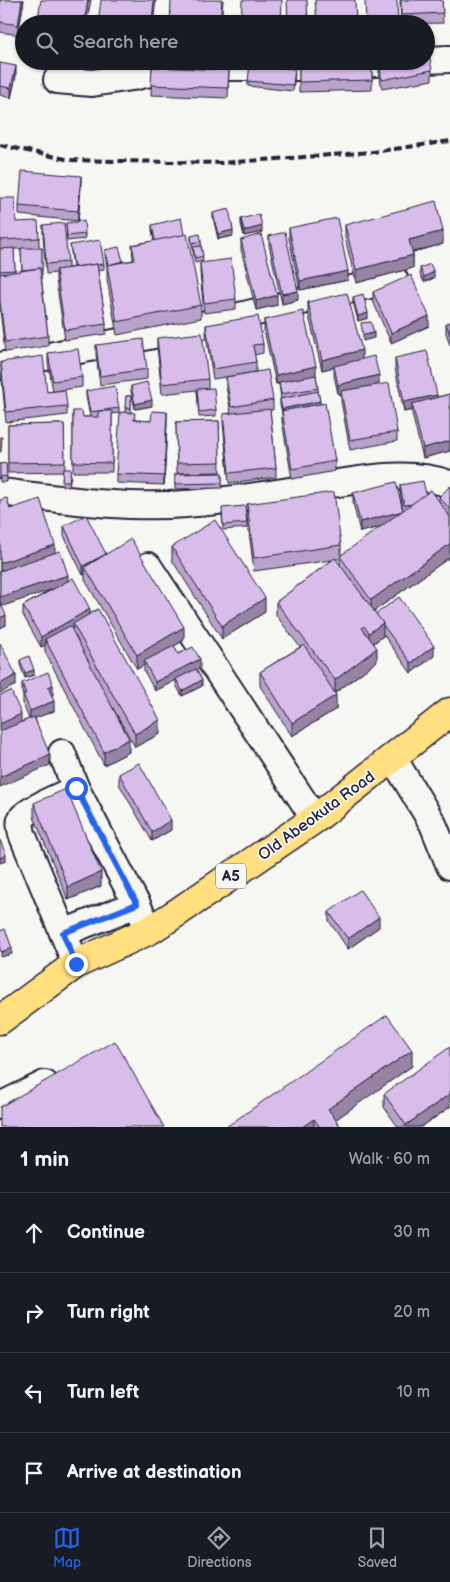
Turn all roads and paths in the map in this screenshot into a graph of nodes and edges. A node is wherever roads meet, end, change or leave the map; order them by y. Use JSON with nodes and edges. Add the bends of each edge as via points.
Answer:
{"nodes":[{"id":1,"x":450,"y":59,"type":"edge"},
{"id":2,"x":435,"y":60,"type":"edge"},
{"id":3,"x":163,"y":70,"type":"edge"},
{"id":4,"x":56,"y":80,"type":"dead end"},
{"id":5,"x":394,"y":279,"type":"dead end"},
{"id":6,"x":0,"y":366,"type":"edge"},
{"id":7,"x":450,"y":484,"type":"edge"},
{"id":8,"x":0,"y":492,"type":"edge"},
{"id":9,"x":148,"y":566,"type":"edge"},
{"id":10,"x":450,"y":712,"type":"edge"},
{"id":11,"x":62,"y":753,"type":"dead end"},
{"id":12,"x":393,"y":758,"type":"junction"},
{"id":13,"x":76,"y":788,"type":"junction"},
{"id":14,"x":315,"y":819,"type":"junction"},
{"id":15,"x":450,"y":866,"type":"edge"},
{"id":16,"x":137,"y":904,"type":"junction"},
{"id":17,"x":150,"y":930,"type":"junction"},
{"id":18,"x":63,"y":933,"type":"junction"},
{"id":19,"x":76,"y":964,"type":"junction"},
{"id":20,"x":1,"y":1016,"type":"edge"},
{"id":21,"x":66,"y":1073,"type":"edge"},
{"id":22,"x":0,"y":1106,"type":"edge"}],
"edges":[{"from":1,"to":2,"type":"street"},
{"from":3,"to":4,"type":"street","via":[[92,83]]},
{"from":5,"to":6,"type":"street","via":[[198,326]]},
{"from":7,"to":8,"type":"street","via":[[417,476],[380,477],[251,497],[158,506]]},
{"from":9,"to":14,"type":"street"},
{"from":10,"to":12,"type":"highway","name":"Old Abeokuta Road","number":"A5"},
{"from":11,"to":13,"type":"street"},
{"from":12,"to":14,"type":"highway","name":"Old Abeokuta Road","number":"A5"},
{"from":12,"to":15,"type":"street","via":[[433,824]]},
{"from":13,"to":16,"type":"street"},
{"from":13,"to":18,"type":"street","via":[[34,809],[22,817],[20,823]]},
{"from":14,"to":17,"type":"highway","name":"Old Abeokuta Road","number":"A5"},
{"from":16,"to":17,"type":"street"},
{"from":16,"to":18,"type":"street"},
{"from":17,"to":19,"type":"highway","name":"Old Abeokuta Road","number":"A5"},
{"from":18,"to":19,"type":"street"},
{"from":19,"to":20,"type":"highway","name":"Old Abeokuta Road","number":"A5"},
{"from":21,"to":22,"type":"street"}]}
